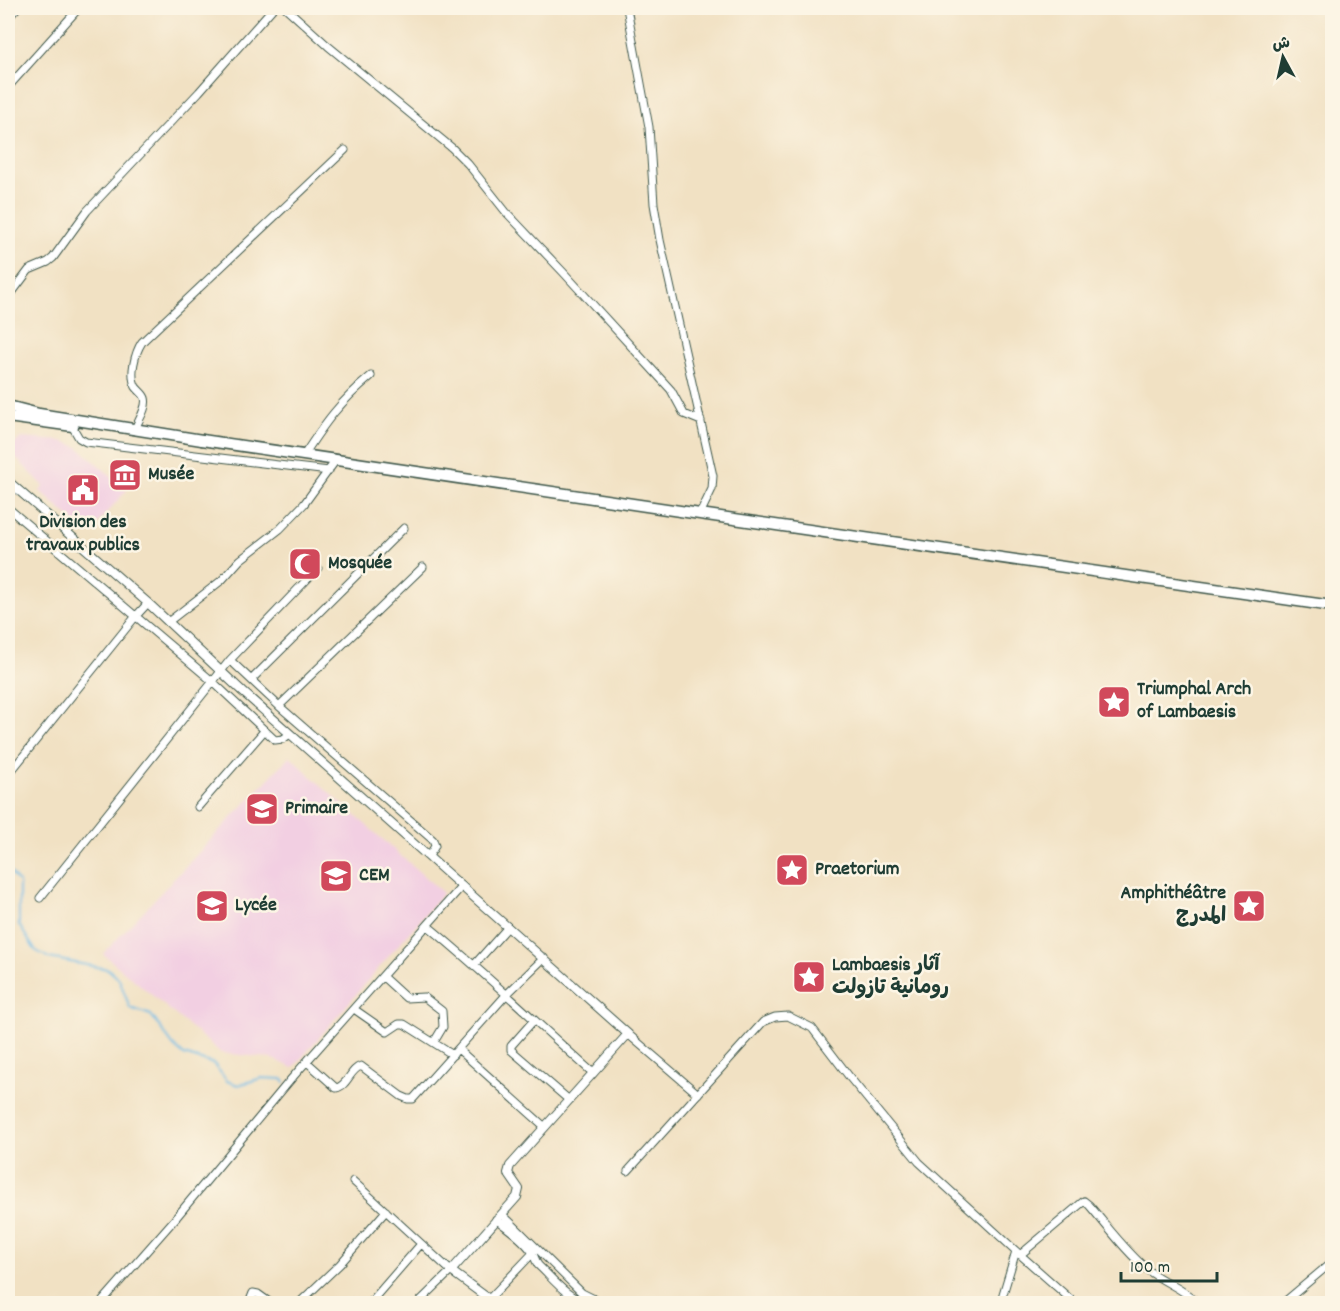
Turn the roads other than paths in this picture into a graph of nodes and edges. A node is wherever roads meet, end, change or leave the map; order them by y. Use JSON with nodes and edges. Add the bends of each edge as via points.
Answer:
{"nodes":[{"id":1,"x":18,"y":8,"type":"edge"},
{"id":2,"x":79,"y":8,"type":"edge"},
{"id":3,"x":273,"y":8,"type":"edge"},
{"id":4,"x":286,"y":8,"type":"edge"},
{"id":5,"x":627,"y":8,"type":"edge"},
{"id":6,"x":8,"y":18,"type":"edge"},
{"id":7,"x":8,"y":87,"type":"edge"},
{"id":8,"x":345,"y":150,"type":"dead end"},
{"id":9,"x":8,"y":298,"type":"edge"},
{"id":10,"x":371,"y":376,"type":"dead end"},
{"id":11,"x":8,"y":406,"type":"edge"},
{"id":12,"x":8,"y":417,"type":"edge"},
{"id":13,"x":701,"y":421,"type":"junction"},
{"id":14,"x":72,"y":426,"type":"junction"},
{"id":15,"x":135,"y":429,"type":"junction"},
{"id":16,"x":202,"y":440,"type":"junction"},
{"id":17,"x":304,"y":455,"type":"junction"},
{"id":18,"x":336,"y":460,"type":"junction"},
{"id":19,"x":329,"y":471,"type":"junction"},
{"id":20,"x":8,"y":481,"type":"edge"},
{"id":21,"x":8,"y":508,"type":"edge"},
{"id":22,"x":700,"y":514,"type":"junction"},
{"id":23,"x":404,"y":528,"type":"dead end"},
{"id":24,"x":423,"y":567,"type":"dead end"},
{"id":25,"x":318,"y":568,"type":"dead end"},
{"id":26,"x":148,"y":603,"type":"junction"},
{"id":27,"x":1332,"y":606,"type":"edge"},
{"id":28,"x":136,"y":615,"type":"junction"},
{"id":29,"x":168,"y":622,"type":"junction"},
{"id":30,"x":230,"y":660,"type":"junction"},
{"id":31,"x":221,"y":671,"type":"junction"},
{"id":32,"x":252,"y":679,"type":"junction"},
{"id":33,"x":212,"y":681,"type":"junction"},
{"id":34,"x":279,"y":706,"type":"junction"},
{"id":35,"x":264,"y":731,"type":"junction"},
{"id":36,"x":290,"y":734,"type":"junction"},
{"id":37,"x":8,"y":775,"type":"edge"},
{"id":38,"x":198,"y":807,"type":"dead end"},
{"id":39,"x":429,"y":856,"type":"junction"},
{"id":40,"x":462,"y":886,"type":"junction"},
{"id":41,"x":40,"y":897,"type":"dead end"},
{"id":42,"x":428,"y":926,"type":"junction"},
{"id":43,"x":508,"y":927,"type":"junction"},
{"id":44,"x":544,"y":958,"type":"junction"},
{"id":45,"x":474,"y":965,"type":"junction"},
{"id":46,"x":382,"y":977,"type":"junction"},
{"id":47,"x":506,"y":995,"type":"junction"},
{"id":48,"x":354,"y":1009,"type":"junction"},
{"id":49,"x":534,"y":1020,"type":"junction"},
{"id":50,"x":628,"y":1034,"type":"junction"},
{"id":51,"x":434,"y":1042,"type":"junction"},
{"id":52,"x":455,"y":1052,"type":"junction"},
{"id":53,"x":307,"y":1062,"type":"junction"},
{"id":54,"x":593,"y":1073,"type":"junction"},
{"id":55,"x":698,"y":1094,"type":"junction"},
{"id":56,"x":569,"y":1100,"type":"junction"},
{"id":57,"x":545,"y":1127,"type":"junction"},
{"id":58,"x":628,"y":1171,"type":"dead end"},
{"id":59,"x":353,"y":1181,"type":"dead end"},
{"id":60,"x":386,"y":1211,"type":"junction"},
{"id":61,"x":499,"y":1217,"type":"junction"},
{"id":62,"x":421,"y":1244,"type":"junction"},
{"id":63,"x":533,"y":1253,"type":"junction"},
{"id":64,"x":1018,"y":1253,"type":"junction"},
{"id":65,"x":1332,"y":1262,"type":"edge"},
{"id":66,"x":451,"y":1270,"type":"junction"},
{"id":67,"x":568,"y":1295,"type":"junction"},
{"id":68,"x":490,"y":1301,"type":"edge"},
{"id":69,"x":100,"y":1304,"type":"edge"},
{"id":70,"x":256,"y":1304,"type":"edge"},
{"id":71,"x":272,"y":1304,"type":"edge"},
{"id":72,"x":298,"y":1304,"type":"edge"},
{"id":73,"x":369,"y":1304,"type":"edge"},
{"id":74,"x":417,"y":1304,"type":"edge"},
{"id":75,"x":556,"y":1304,"type":"edge"},
{"id":76,"x":588,"y":1304,"type":"edge"},
{"id":77,"x":604,"y":1304,"type":"edge"},
{"id":78,"x":1000,"y":1304,"type":"edge"},
{"id":79,"x":1076,"y":1304,"type":"edge"},
{"id":80,"x":1199,"y":1304,"type":"edge"},
{"id":81,"x":1282,"y":1304,"type":"edge"}],
"edges":[{"from":1,"to":6,"type":"street"},
{"from":2,"to":7,"type":"street"},
{"from":3,"to":9,"type":"street","via":[[87,211],[53,258],[29,270]]},
{"from":4,"to":13,"type":"street","via":[[452,148],[671,390],[684,414]]},
{"from":5,"to":13,"type":"street","via":[[649,127],[660,240]]},
{"from":8,"to":15,"type":"street","via":[[142,342],[134,372],[136,387],[146,401]]},
{"from":10,"to":17,"type":"street","via":[[344,399]]},
{"from":11,"to":15,"type":"main road"},
{"from":12,"to":14,"type":"main road"},
{"from":13,"to":22,"type":"street","via":[[713,483]]},
{"from":14,"to":16,"type":"main road"},
{"from":14,"to":19,"type":"street","via":[[86,442]]},
{"from":15,"to":16,"type":"main road"},
{"from":16,"to":17,"type":"main road"},
{"from":17,"to":18,"type":"main road"},
{"from":18,"to":19,"type":"street"},
{"from":18,"to":22,"type":"main road"},
{"from":19,"to":29,"type":"street","via":[[280,529]]},
{"from":20,"to":26,"type":"street"},
{"from":21,"to":28,"type":"street"},
{"from":22,"to":27,"type":"main road"},
{"from":23,"to":32,"type":"street"},
{"from":24,"to":34,"type":"street"},
{"from":25,"to":30,"type":"street"},
{"from":26,"to":28,"type":"street"},
{"from":26,"to":29,"type":"street"},
{"from":28,"to":33,"type":"street"},
{"from":28,"to":37,"type":"street"},
{"from":29,"to":31,"type":"street"},
{"from":30,"to":31,"type":"street"},
{"from":30,"to":32,"type":"street"},
{"from":31,"to":33,"type":"street"},
{"from":31,"to":36,"type":"street"},
{"from":32,"to":34,"type":"street"},
{"from":33,"to":35,"type":"street"},
{"from":33,"to":41,"type":"street"},
{"from":34,"to":39,"type":"street","via":[[433,840],[435,846]]},
{"from":35,"to":36,"type":"street","via":[[275,740]]},
{"from":35,"to":38,"type":"street"},
{"from":36,"to":39,"type":"street"},
{"from":39,"to":40,"type":"street"},
{"from":40,"to":42,"type":"street"},
{"from":40,"to":43,"type":"street"},
{"from":42,"to":45,"type":"street"},
{"from":42,"to":46,"type":"street"},
{"from":43,"to":44,"type":"street"},
{"from":43,"to":45,"type":"street"},
{"from":44,"to":47,"type":"street"},
{"from":44,"to":50,"type":"street"},
{"from":45,"to":47,"type":"street"},
{"from":46,"to":48,"type":"street"},
{"from":46,"to":51,"type":"street","via":[[406,998],[424,997],[442,1011],[443,1027]]},
{"from":47,"to":49,"type":"street"},
{"from":47,"to":52,"type":"street"},
{"from":48,"to":51,"type":"street","via":[[384,1031],[404,1024]]},
{"from":48,"to":53,"type":"street"},
{"from":49,"to":54,"type":"street"},
{"from":49,"to":56,"type":"street","via":[[510,1046],[511,1050]]},
{"from":50,"to":54,"type":"street"},
{"from":50,"to":55,"type":"street"},
{"from":51,"to":52,"type":"street"},
{"from":52,"to":53,"type":"street","via":[[410,1100],[361,1066],[336,1088]]},
{"from":52,"to":57,"type":"street"},
{"from":53,"to":69,"type":"street"},
{"from":54,"to":56,"type":"street"},
{"from":55,"to":58,"type":"street"},
{"from":55,"to":64,"type":"street","via":[[763,1023],[788,1016],[803,1022],[813,1028],[919,1162]]},
{"from":56,"to":57,"type":"street"},
{"from":57,"to":61,"type":"street","via":[[508,1168],[519,1193]]},
{"from":59,"to":60,"type":"street"},
{"from":60,"to":62,"type":"street"},
{"from":60,"to":72,"type":"street","via":[[340,1264]]},
{"from":61,"to":63,"type":"street"},
{"from":61,"to":66,"type":"street"},
{"from":61,"to":77,"type":"street","via":[[519,1229],[582,1293]]},
{"from":62,"to":66,"type":"street"},
{"from":62,"to":73,"type":"street"},
{"from":63,"to":67,"type":"street","via":[[538,1265]]},
{"from":63,"to":68,"type":"street"},
{"from":64,"to":78,"type":"street"},
{"from":64,"to":79,"type":"street"},
{"from":64,"to":80,"type":"street","via":[[1039,1241],[1084,1201],[1137,1260]]},
{"from":65,"to":81,"type":"street"},
{"from":66,"to":68,"type":"street"},
{"from":66,"to":74,"type":"street"},
{"from":67,"to":75,"type":"street"},
{"from":67,"to":76,"type":"street"},
{"from":70,"to":71,"type":"street","via":[[252,1293]]}]}
